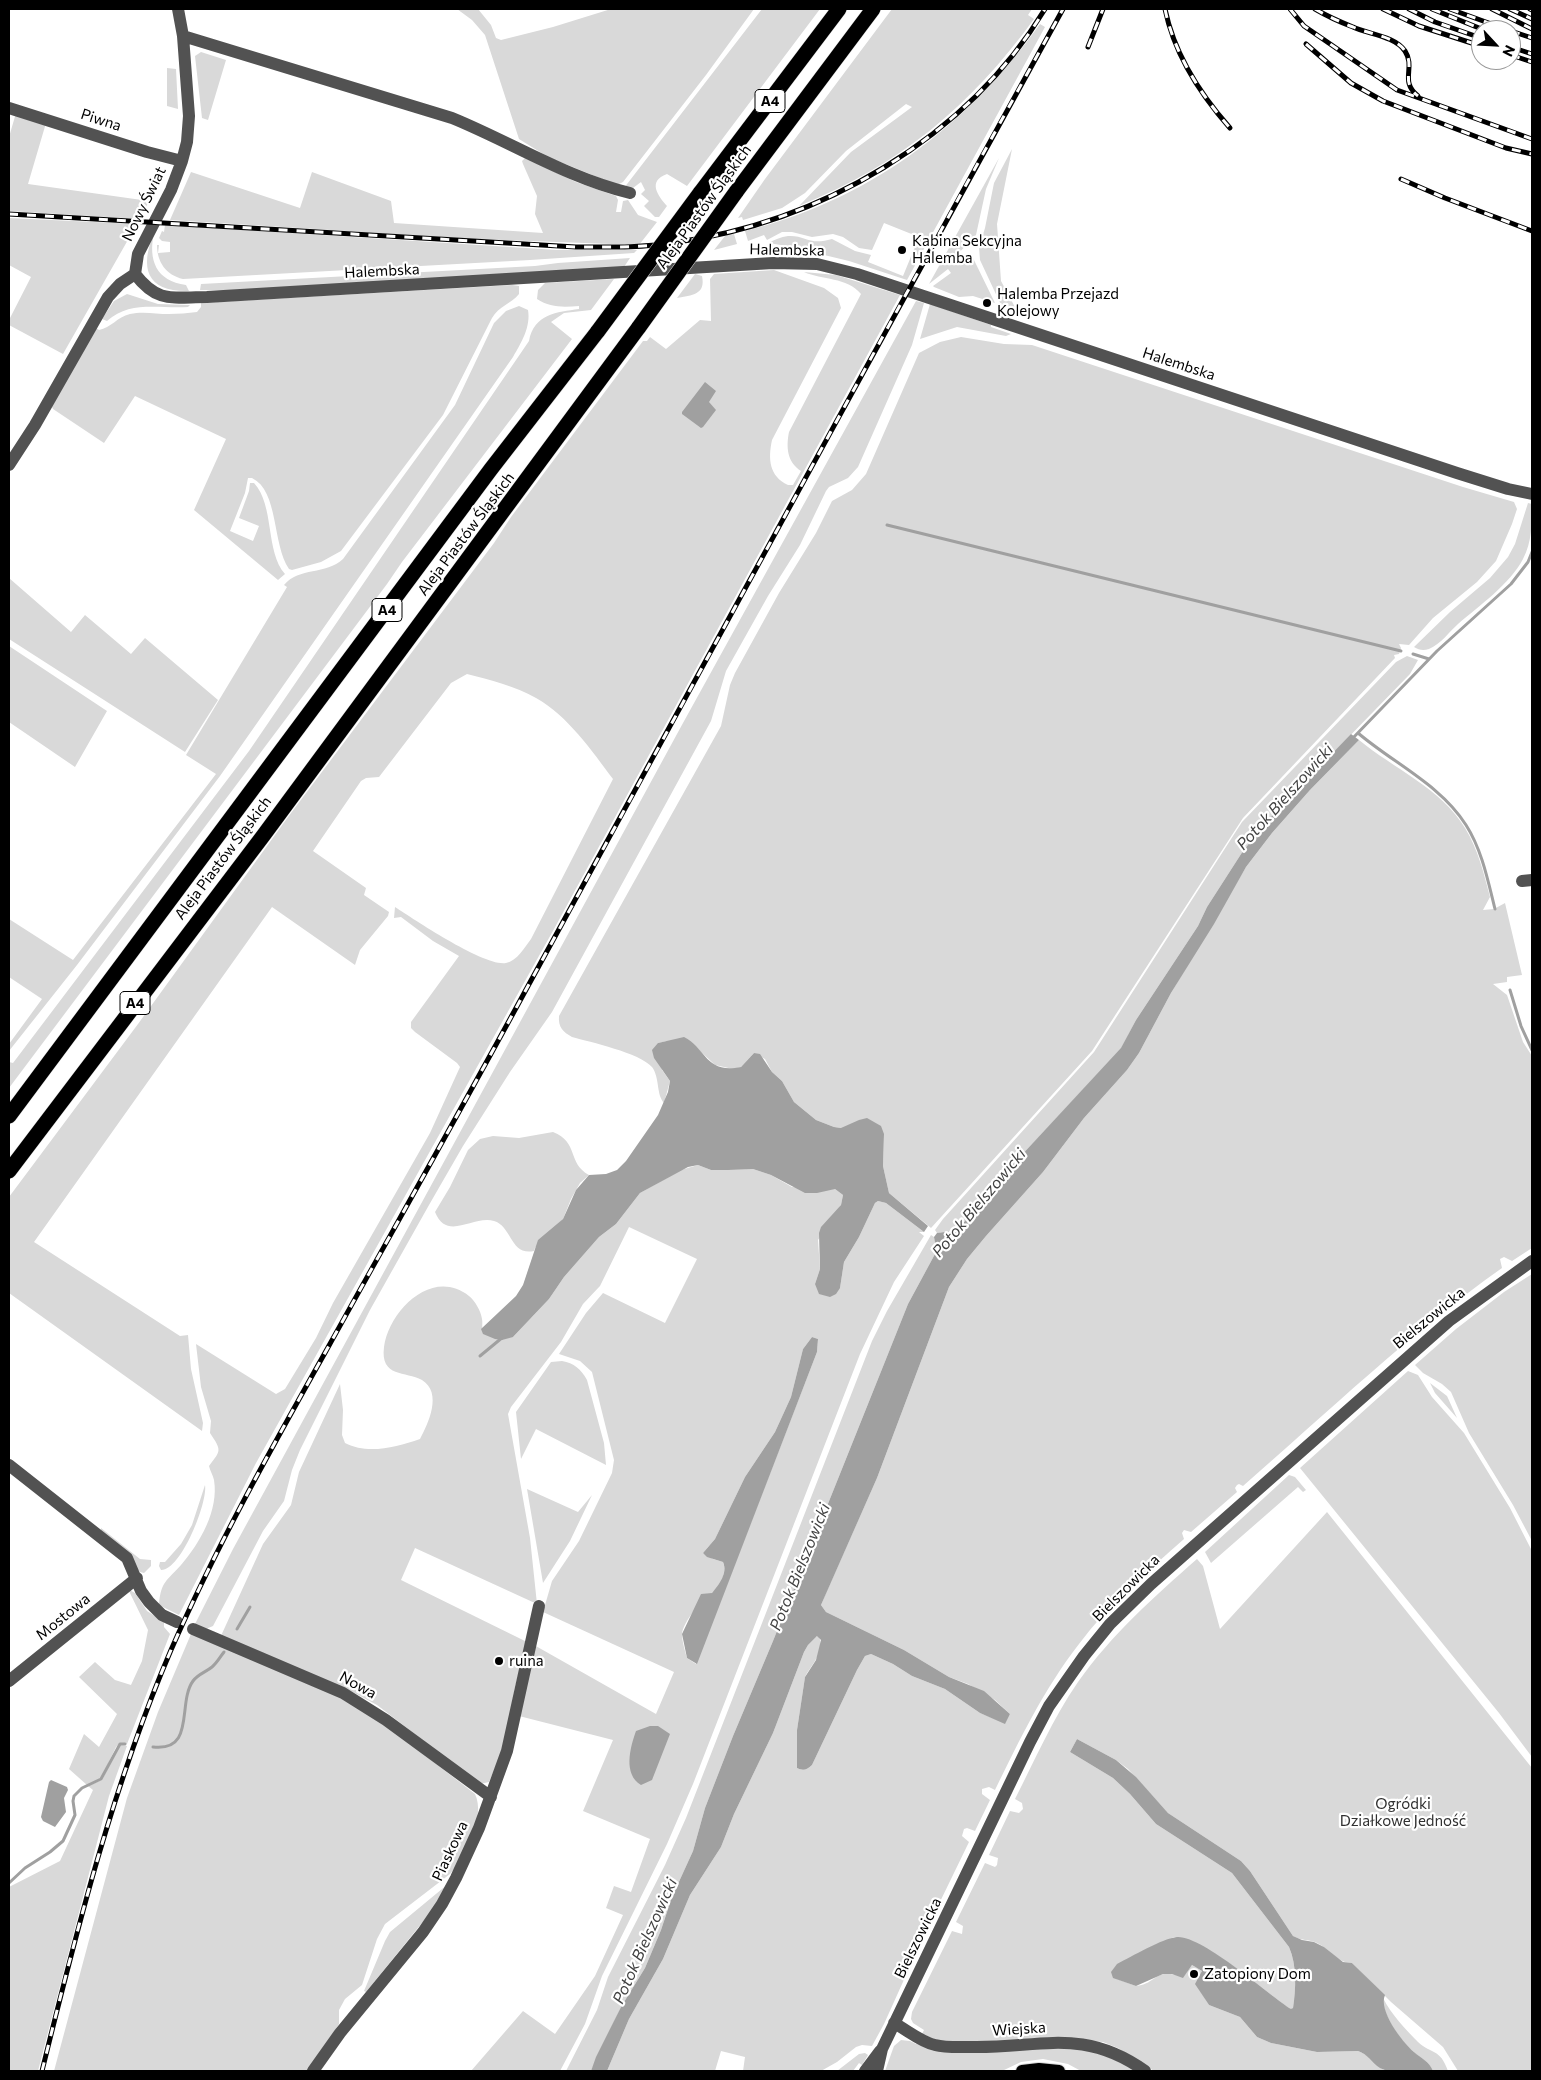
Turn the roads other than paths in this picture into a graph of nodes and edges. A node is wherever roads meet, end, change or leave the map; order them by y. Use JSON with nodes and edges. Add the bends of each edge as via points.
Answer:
{"nodes":[{"id":1,"x":178,"y":9,"type":"edge"},
{"id":2,"x":839,"y":9,"type":"edge"},
{"id":3,"x":874,"y":9,"type":"edge"},
{"id":4,"x":183,"y":36,"type":"junction"},
{"id":5,"x":9,"y":108,"type":"edge"},
{"id":6,"x":182,"y":161,"type":"junction"},
{"id":7,"x":630,"y":194,"type":"dead end"},
{"id":8,"x":135,"y":274,"type":"junction"},
{"id":9,"x":9,"y":465,"type":"edge"},
{"id":10,"x":1532,"y":494,"type":"edge"},
{"id":11,"x":9,"y":1116,"type":"edge"},
{"id":12,"x":9,"y":1172,"type":"edge"},
{"id":13,"x":1532,"y":1261,"type":"edge"},
{"id":14,"x":9,"y":1465,"type":"edge"},
{"id":15,"x":137,"y":1578,"type":"junction"},
{"id":16,"x":539,"y":1606,"type":"dead end"},
{"id":17,"x":177,"y":1622,"type":"dead end"},
{"id":18,"x":193,"y":1629,"type":"dead end"},
{"id":19,"x":9,"y":1681,"type":"edge"},
{"id":20,"x":490,"y":1797,"type":"junction"},
{"id":21,"x":894,"y":2023,"type":"junction"},
{"id":22,"x":882,"y":2049,"type":"junction"},
{"id":23,"x":313,"y":2071,"type":"edge"},
{"id":24,"x":865,"y":2071,"type":"edge"},
{"id":25,"x":877,"y":2071,"type":"edge"},
{"id":26,"x":1022,"y":2071,"type":"edge"},
{"id":27,"x":1060,"y":2071,"type":"edge"},
{"id":28,"x":1145,"y":2071,"type":"edge"}],
"edges":[{"from":1,"to":4,"type":"street","name":"Nowy Świat"},
{"from":2,"to":11,"type":"highway","name":"Aleja Piastów Śląskich","number":"A4","bridge":true},
{"from":3,"to":12,"type":"highway","name":"Aleja Piastów Śląskich","number":"A4","bridge":true,"via":[[269,828]]},
{"from":4,"to":6,"type":"street","name":"Nowy Świat","via":[[189,129]]},
{"from":4,"to":7,"type":"street","via":[[452,118],[562,170]]},
{"from":5,"to":6,"type":"street","name":"Piwna"},
{"from":6,"to":8,"type":"street","name":"Nowy Świat","via":[[138,254]]},
{"from":8,"to":9,"type":"street","via":[[108,297]]},
{"from":8,"to":10,"type":"street","name":"Halembska","via":[[149,289],[163,297],[207,297],[773,263],[817,264],[857,274],[1448,470]]},
{"from":13,"to":21,"type":"street","name":"Bielszowicka","via":[[1448,1321],[1110,1624],[1050,1706],[1030,1742]]},
{"from":14,"to":15,"type":"street","via":[[127,1558]]},
{"from":15,"to":17,"type":"street","via":[[149,1602],[162,1615]]},
{"from":15,"to":19,"type":"street","name":"Mostowa"},
{"from":16,"to":20,"type":"street","name":"Piaskowa","via":[[507,1751]]},
{"from":18,"to":20,"type":"street","name":"Nowa","via":[[343,1693],[386,1720]]},
{"from":20,"to":23,"type":"street","name":"Piaskowa","via":[[479,1828],[442,1904]]},
{"from":21,"to":22,"type":"street","name":"Bielszowicka"},
{"from":21,"to":28,"type":"street","name":"Wiejska","via":[[934,2045],[982,2047],[1043,2042],[1095,2046]]},
{"from":22,"to":24,"type":"street"},
{"from":22,"to":25,"type":"street"},
{"from":26,"to":27,"type":"main road"}]}
